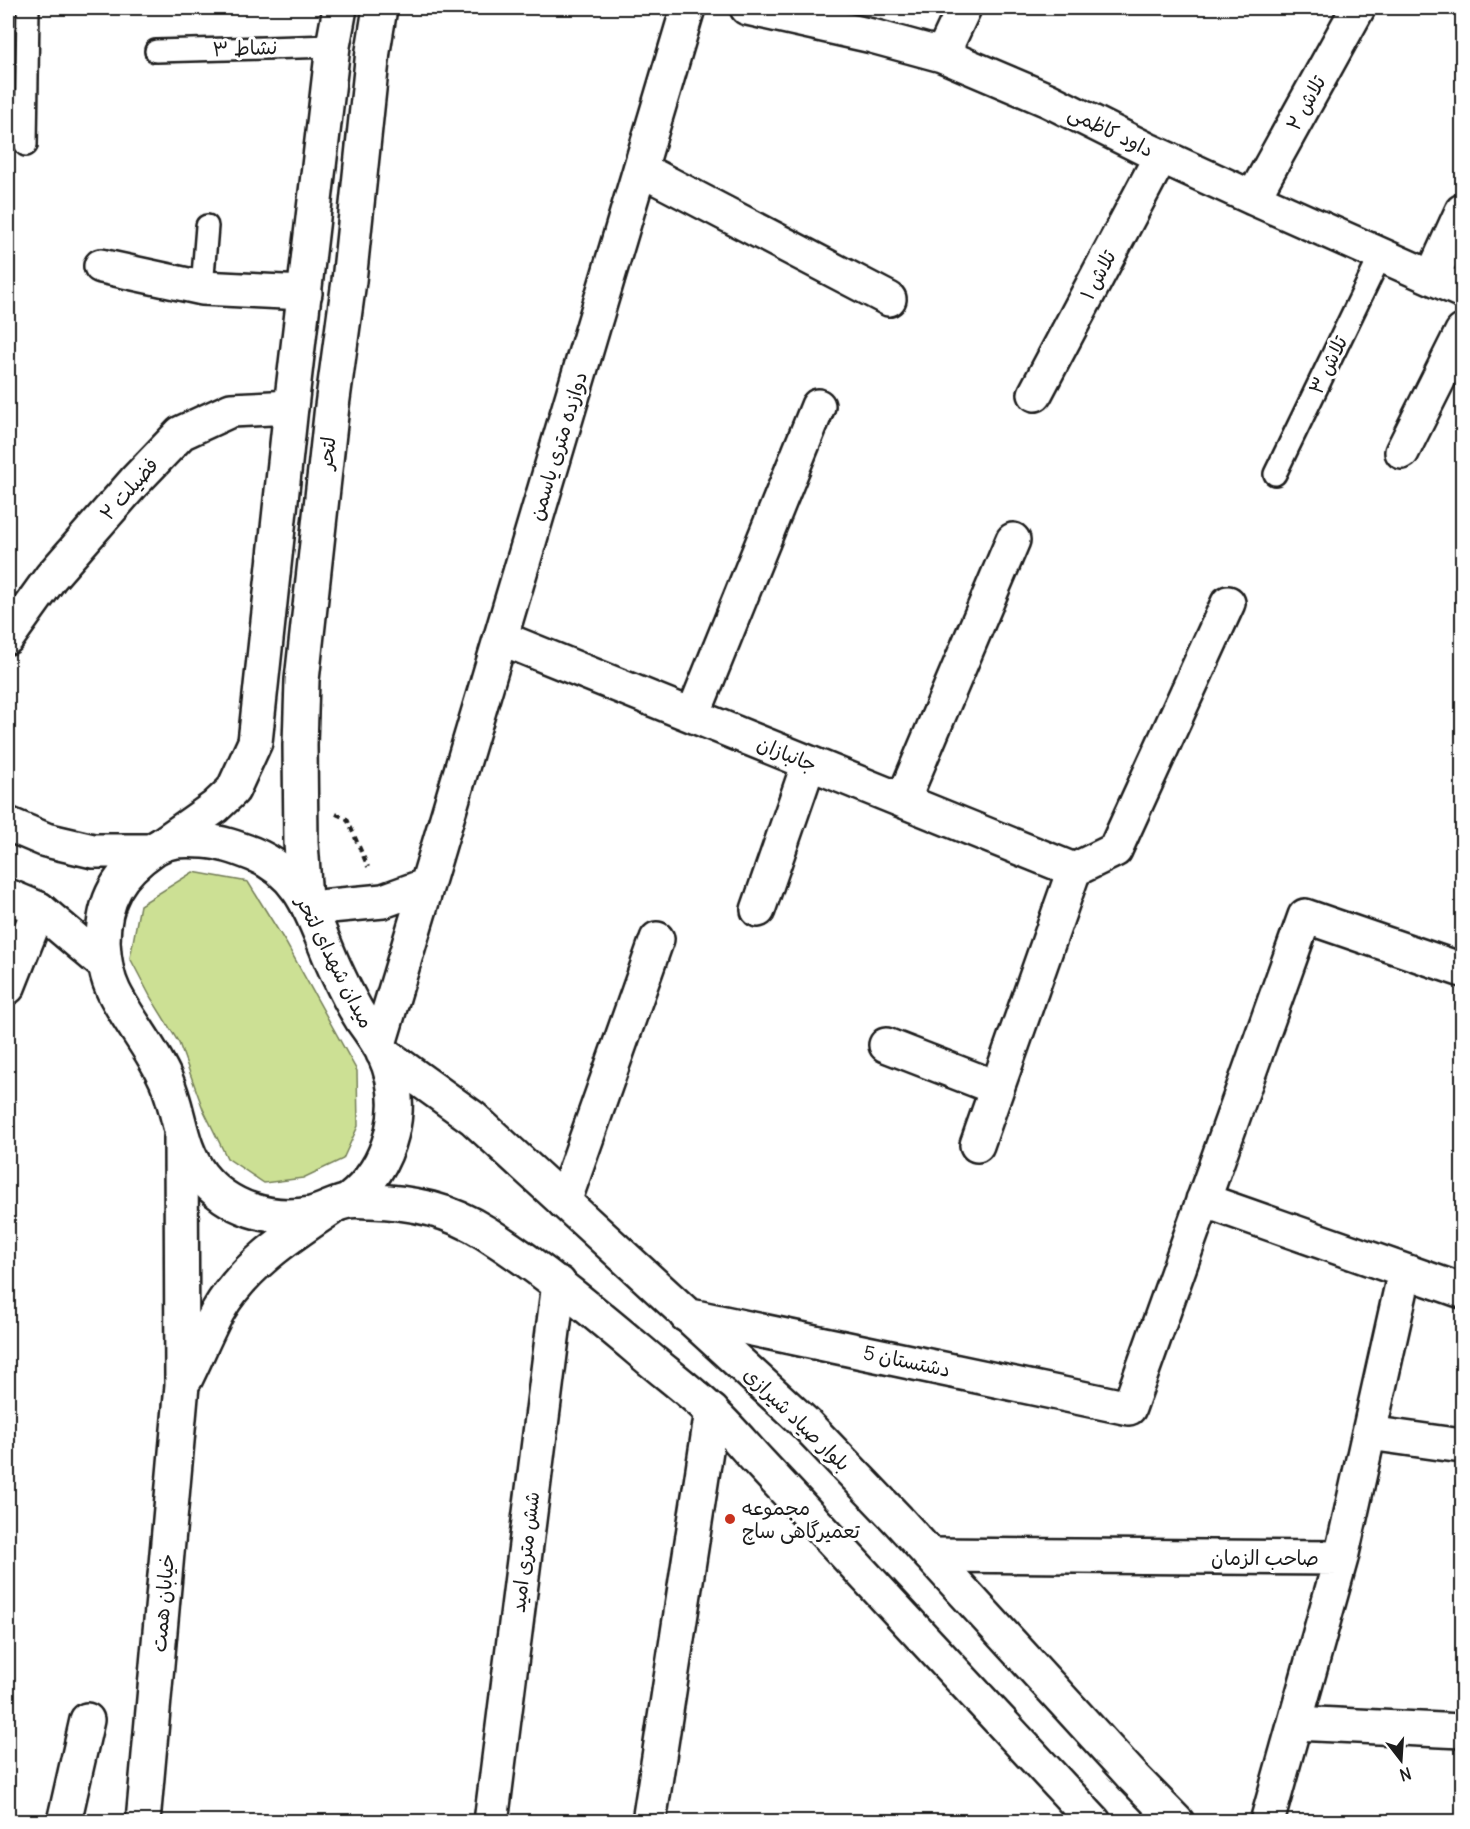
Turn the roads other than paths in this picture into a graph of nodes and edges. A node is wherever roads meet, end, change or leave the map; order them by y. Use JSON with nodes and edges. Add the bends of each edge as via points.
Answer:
{"nodes":[{"id":1,"x":28,"y":8,"type":"edge"},
{"id":2,"x":340,"y":8,"type":"edge"},
{"id":3,"x":380,"y":8,"type":"edge"},
{"id":4,"x":688,"y":8,"type":"edge"},
{"id":5,"x":747,"y":8,"type":"edge"},
{"id":6,"x":964,"y":8,"type":"edge"},
{"id":7,"x":1358,"y":8,"type":"edge"},
{"id":8,"x":333,"y":46,"type":"junction"},
{"id":9,"x":156,"y":51,"type":"dead end"},
{"id":10,"x":942,"y":55,"type":"junction"},
{"id":11,"x":26,"y":145,"type":"dead end"},
{"id":12,"x":1161,"y":156,"type":"junction"},
{"id":13,"x":640,"y":170,"type":"junction"},
{"id":14,"x":1253,"y":198,"type":"junction"},
{"id":15,"x":1462,"y":211,"type":"edge"},
{"id":16,"x":207,"y":226,"type":"dead end"},
{"id":17,"x":1381,"y":255,"type":"junction"},
{"id":18,"x":101,"y":266,"type":"dead end"},
{"id":19,"x":1432,"y":277,"type":"junction"},
{"id":20,"x":202,"y":288,"type":"junction"},
{"id":21,"x":1462,"y":291,"type":"edge"},
{"id":22,"x":305,"y":293,"type":"junction"},
{"id":23,"x":889,"y":298,"type":"dead end"},
{"id":24,"x":1462,"y":332,"type":"edge"},
{"id":25,"x":1035,"y":394,"type":"dead end"},
{"id":26,"x":818,"y":406,"type":"dead end"},
{"id":27,"x":291,"y":407,"type":"junction"},
{"id":28,"x":1402,"y":452,"type":"dead end"},
{"id":29,"x":1275,"y":474,"type":"dead end"},
{"id":30,"x":1013,"y":540,"type":"dead end"},
{"id":31,"x":1228,"y":603,"type":"dead end"},
{"id":32,"x":8,"y":637,"type":"edge"},
{"id":33,"x":501,"y":638,"type":"junction"},
{"id":34,"x":693,"y":715,"type":"junction"},
{"id":35,"x":809,"y":763,"type":"junction"},
{"id":36,"x":903,"y":801,"type":"junction"},
{"id":37,"x":8,"y":824,"type":"edge"},
{"id":38,"x":158,"y":847,"type":"junction"},
{"id":39,"x":1074,"y":870,"type":"junction"},
{"id":40,"x":427,"y":885,"type":"junction"},
{"id":41,"x":8,"y":896,"type":"edge"},
{"id":42,"x":307,"y":904,"type":"junction"},
{"id":43,"x":39,"y":909,"type":"junction"},
{"id":44,"x":758,"y":910,"type":"dead end"},
{"id":45,"x":657,"y":939,"type":"dead end"},
{"id":46,"x":104,"y":964,"type":"junction"},
{"id":47,"x":1462,"y":970,"type":"edge"},
{"id":48,"x":8,"y":987,"type":"edge"},
{"id":49,"x":886,"y":1045,"type":"dead end"},
{"id":50,"x":381,"y":1048,"type":"junction"},
{"id":51,"x":997,"y":1088,"type":"junction"},
{"id":52,"x":181,"y":1137,"type":"junction"},
{"id":53,"x":976,"y":1145,"type":"dead end"},
{"id":54,"x":1203,"y":1200,"type":"junction"},
{"id":55,"x":564,"y":1202,"type":"junction"},
{"id":56,"x":339,"y":1205,"type":"junction"},
{"id":57,"x":1405,"y":1271,"type":"junction"},
{"id":58,"x":559,"y":1283,"type":"junction"},
{"id":59,"x":1462,"y":1291,"type":"edge"},
{"id":60,"x":686,"y":1315,"type":"junction"},
{"id":61,"x":183,"y":1385,"type":"junction"},
{"id":62,"x":712,"y":1411,"type":"junction"},
{"id":63,"x":1369,"y":1433,"type":"junction"},
{"id":64,"x":1462,"y":1446,"type":"edge"},
{"id":65,"x":930,"y":1556,"type":"junction"},
{"id":66,"x":1341,"y":1558,"type":"junction"},
{"id":67,"x":87,"y":1720,"type":"dead end"},
{"id":68,"x":1295,"y":1723,"type":"junction"},
{"id":69,"x":1462,"y":1731,"type":"edge"},
{"id":70,"x":64,"y":1821,"type":"edge"},
{"id":71,"x":143,"y":1821,"type":"edge"},
{"id":72,"x":490,"y":1821,"type":"edge"},
{"id":73,"x":649,"y":1821,"type":"edge"},
{"id":74,"x":1094,"y":1821,"type":"edge"},
{"id":75,"x":1177,"y":1821,"type":"edge"},
{"id":76,"x":1267,"y":1821,"type":"edge"}],
"edges":[{"from":1,"to":11,"type":"lane"},
{"from":2,"to":8,"type":"street","name":"لتحر"},
{"from":3,"to":42,"type":"street","name":"لتحر","via":[[302,680],[301,843]]},
{"from":4,"to":13,"type":"street","name":"دوازده متری یاسمن"},
{"from":5,"to":10,"type":"street","name":"داود کاظمی"},
{"from":6,"to":10,"type":"street"},
{"from":7,"to":14,"type":"street","name":"تلاش ۲"},
{"from":8,"to":9,"type":"lane","name":"نشاط ۳"},
{"from":8,"to":22,"type":"street","name":"لتحر"},
{"from":10,"to":12,"type":"street","name":"داود کاظمی","via":[[1048,100]]},
{"from":12,"to":14,"type":"street","name":"داود کاظمی"},
{"from":12,"to":25,"type":"street","name":"تلاش ۱"},
{"from":13,"to":23,"type":"street"},
{"from":13,"to":33,"type":"street","name":"دوازده متری یاسمن"},
{"from":14,"to":17,"type":"street","name":"داود کاظمی"},
{"from":15,"to":19,"type":"street"},
{"from":16,"to":20,"type":"lane"},
{"from":17,"to":19,"type":"street","name":"داود کاظمی"},
{"from":17,"to":29,"type":"lane","name":"تلاش ۳"},
{"from":18,"to":20,"type":"street"},
{"from":19,"to":21,"type":"street","name":"داود کاظمی"},
{"from":20,"to":22,"type":"street"},
{"from":22,"to":27,"type":"street","name":"لتحر"},
{"from":24,"to":28,"type":"street"},
{"from":26,"to":34,"type":"street"},
{"from":27,"to":32,"type":"street","name":"فضیلت ۲","via":[[231,410],[181,433],[51,577]]},
{"from":27,"to":38,"type":"street","name":"لتحر","via":[[255,742],[233,790]]},
{"from":30,"to":36,"type":"street"},
{"from":31,"to":39,"type":"street","via":[[1115,850]]},
{"from":33,"to":34,"type":"street","name":"جانبازان"},
{"from":33,"to":40,"type":"street","name":"دوازده متری یاسمن"},
{"from":34,"to":35,"type":"street","name":"جانبازان"},
{"from":35,"to":36,"type":"street","name":"جانبازان"},
{"from":35,"to":44,"type":"street"},
{"from":36,"to":39,"type":"street","name":"جانبازان"},
{"from":37,"to":38,"type":"street","name":"میدان شهدای لتحر","via":[[46,840],[93,851]]},
{"from":38,"to":42,"type":"street","name":"میدان شهدای لتحر","via":[[192,840],[251,853],[288,876]]},
{"from":38,"to":46,"type":"street","via":[[116,885],[104,921]]},
{"from":39,"to":51,"type":"street"},
{"from":40,"to":42,"type":"street","via":[[383,902]]},
{"from":40,"to":50,"type":"street","name":"دوازده متری یاسمن"},
{"from":41,"to":43,"type":"street"},
{"from":42,"to":50,"type":"street","name":"میدان شهدای لتحر","via":[[337,974]]},
{"from":43,"to":46,"type":"street"},
{"from":43,"to":48,"type":"street"},
{"from":45,"to":55,"type":"street"},
{"from":46,"to":52,"type":"street","via":[[112,988],[167,1081]]},
{"from":47,"to":54,"type":"street","via":[[1305,916]]},
{"from":49,"to":51,"type":"street"},
{"from":50,"to":55,"type":"street","name":"بلوار صیاد شیرازی","via":[[473,1119]]},
{"from":50,"to":56,"type":"street","name":"میدان شهدای لتحر","via":[[393,1086],[392,1140],[379,1168],[358,1194]]},
{"from":51,"to":53,"type":"street"},
{"from":52,"to":56,"type":"street","via":[[200,1173],[240,1206],[268,1216],[309,1214]]},
{"from":52,"to":61,"type":"street"},
{"from":54,"to":57,"type":"street"},
{"from":54,"to":60,"type":"street","name":"دشتستان 5","via":[[1129,1408]]},
{"from":55,"to":60,"type":"street","name":"بلوار صیاد شیرازی"},
{"from":56,"to":58,"type":"street","via":[[393,1202],[463,1218]]},
{"from":56,"to":61,"type":"street","name":"میدان شهدای لتحر","via":[[294,1233],[238,1282],[219,1310]]},
{"from":57,"to":59,"type":"street"},
{"from":57,"to":63,"type":"street","name":"صاحب الزمان"},
{"from":58,"to":62,"type":"street"},
{"from":58,"to":72,"type":"street","name":"شش متری امید"},
{"from":60,"to":65,"type":"street","name":"بلوار صیاد شیرازی","via":[[806,1424]]},
{"from":61,"to":71,"type":"street","name":"خیابان همت"},
{"from":62,"to":73,"type":"street"},
{"from":62,"to":74,"type":"street"},
{"from":63,"to":64,"type":"street"},
{"from":63,"to":66,"type":"street","name":"صاحب الزمان"},
{"from":65,"to":66,"type":"street","name":"صاحب الزمان"},
{"from":65,"to":75,"type":"street","name":"بلوار صیاد شیرازی"},
{"from":66,"to":68,"type":"street"},
{"from":67,"to":70,"type":"street"},
{"from":68,"to":69,"type":"street"},
{"from":68,"to":76,"type":"street"}]}
